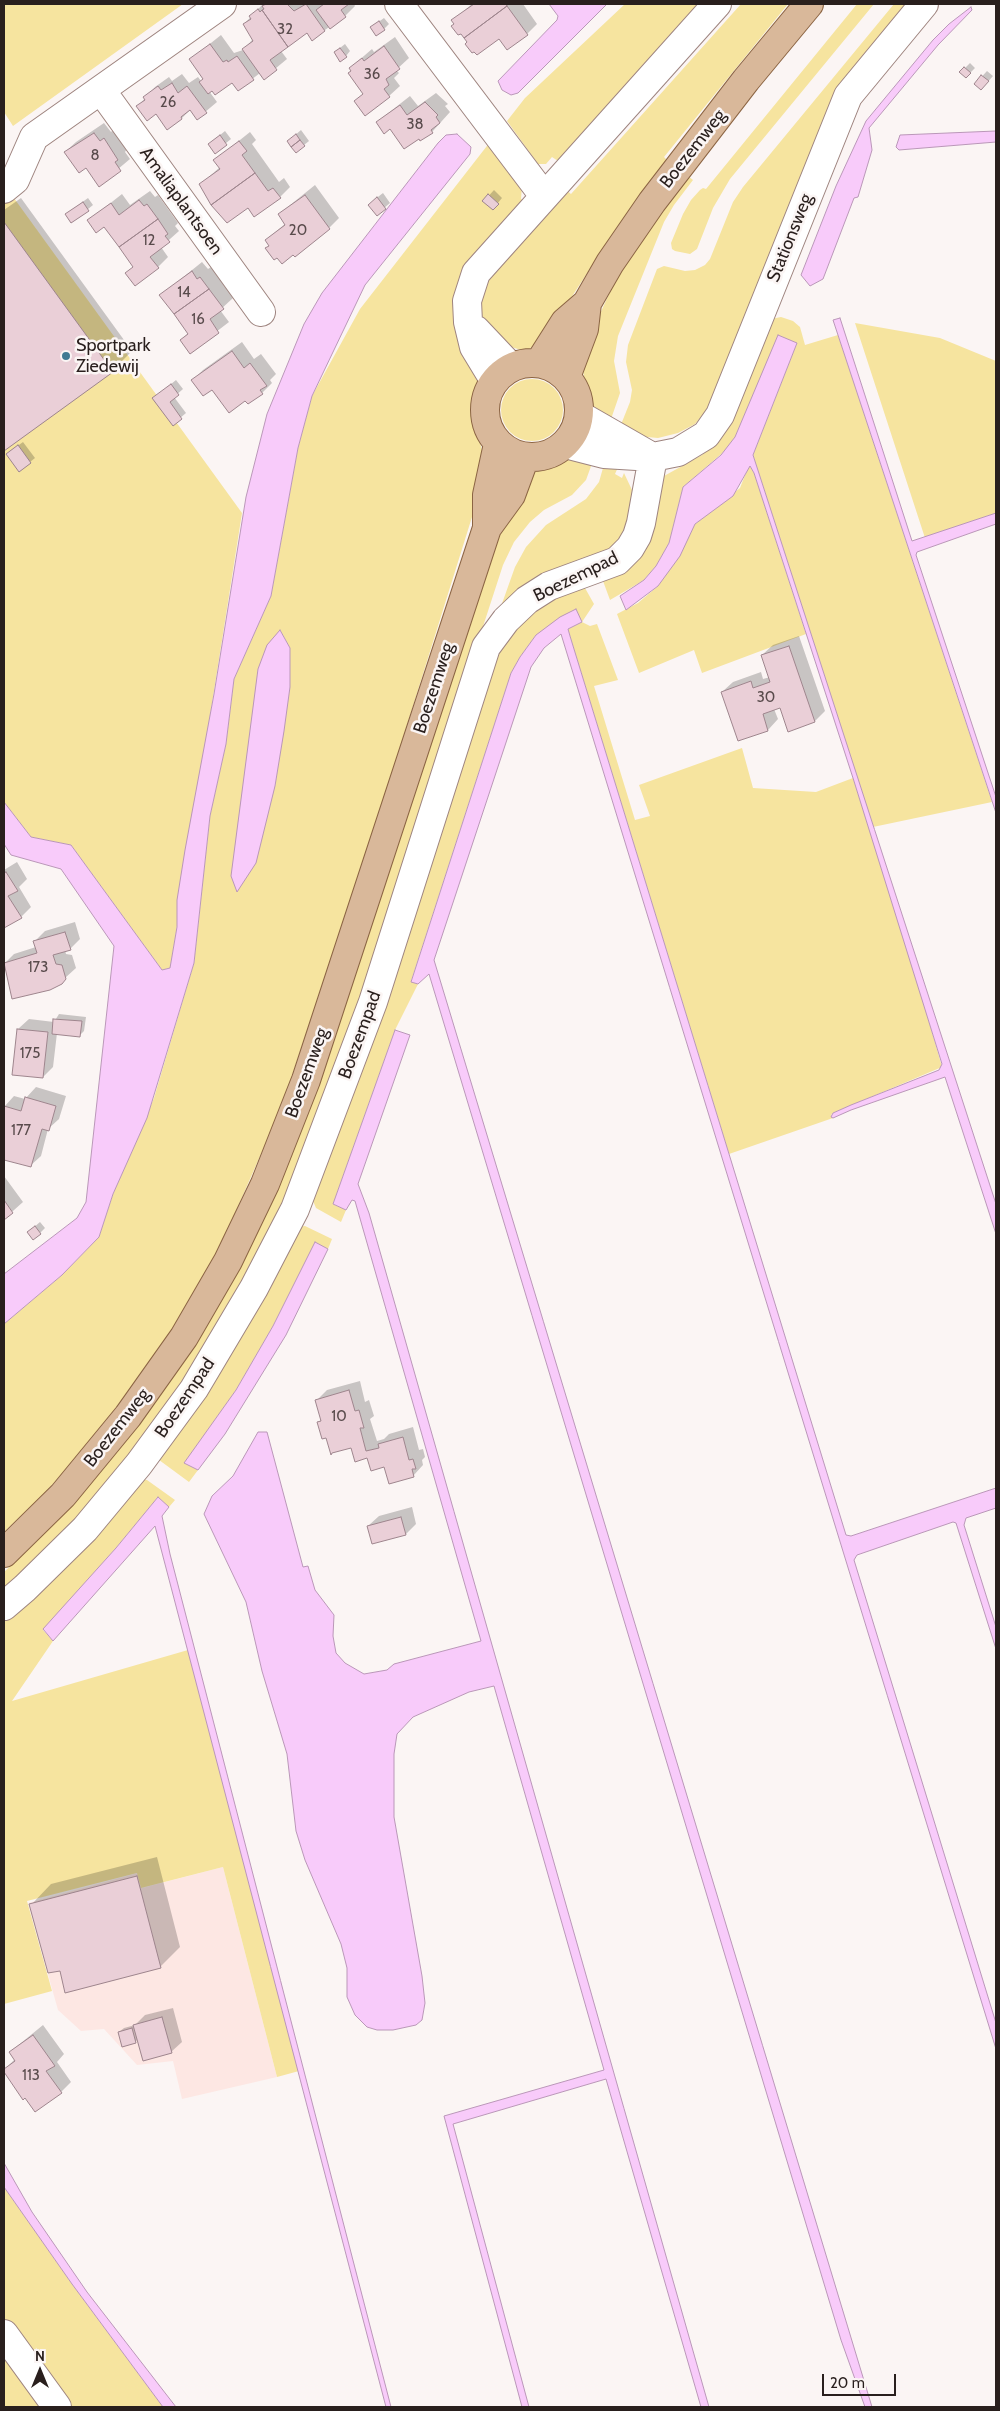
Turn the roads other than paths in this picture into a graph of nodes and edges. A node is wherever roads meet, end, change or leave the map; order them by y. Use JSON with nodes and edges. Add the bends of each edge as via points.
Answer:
{"nodes":[{"id":1,"x":222,"y":4,"type":"edge"},
{"id":2,"x":399,"y":4,"type":"edge"},
{"id":3,"x":717,"y":4,"type":"edge"},
{"id":4,"x":810,"y":4,"type":"edge"},
{"id":5,"x":924,"y":4,"type":"edge"},
{"id":6,"x":101,"y":90,"type":"junction"},
{"id":7,"x":4,"y":189,"type":"edge"},
{"id":8,"x":544,"y":196,"type":"junction"},
{"id":9,"x":587,"y":303,"type":"junction"},
{"id":10,"x":260,"y":312,"type":"dead end"},
{"id":11,"x":539,"y":363,"type":"junction"},
{"id":12,"x":503,"y":373,"type":"junction"},
{"id":13,"x":566,"y":376,"type":"junction"},
{"id":14,"x":579,"y":415,"type":"junction"},
{"id":15,"x":498,"y":444,"type":"junction"},
{"id":16,"x":565,"y":444,"type":"junction"},
{"id":17,"x":525,"y":457,"type":"junction"},
{"id":18,"x":653,"y":457,"type":"junction"},
{"id":19,"x":487,"y":528,"type":"junction"},
{"id":20,"x":4,"y":1552,"type":"edge"},
{"id":21,"x":4,"y":1606,"type":"edge"},
{"id":22,"x":4,"y":2334,"type":"edge"},
{"id":23,"x":56,"y":2407,"type":"edge"}],
"edges":[{"from":1,"to":6,"type":"street"},
{"from":2,"to":8,"type":"street"},
{"from":3,"to":8,"type":"street"},
{"from":4,"to":9,"type":"main road","name":"Boezemweg","via":[[746,80],[652,202]]},
{"from":5,"to":18,"type":"street","name":"Stationsweg","via":[[848,96],[720,415],[706,435],[693,444],[678,452]]},
{"from":6,"to":7,"type":"street","via":[[34,137],[16,180]]},
{"from":6,"to":10,"type":"street","name":"Amaliaplantsoen"},
{"from":8,"to":12,"type":"street","via":[[476,273],[466,301],[468,322],[487,339]]},
{"from":9,"to":11,"type":"main road","name":"Boezemweg","via":[[565,322]]},
{"from":9,"to":13,"type":"main road","name":"Boezemweg","via":[[584,330]]},
{"from":11,"to":12,"type":"main road","via":[[520,364]]},
{"from":11,"to":13,"type":"main road"},
{"from":12,"to":15,"type":"main road","via":[[487,392],[484,405],[485,420]]},
{"from":13,"to":14,"type":"main road","via":[[579,401]]},
{"from":14,"to":16,"type":"main road","via":[[575,431]]},
{"from":14,"to":18,"type":"street"},
{"from":15,"to":17,"type":"main road","via":[[510,453]]},
{"from":15,"to":19,"type":"main road","name":"Boezemweg","via":[[487,495]]},
{"from":16,"to":17,"type":"main road","via":[[546,455]]},
{"from":16,"to":18,"type":"street","name":"Stationsweg","via":[[604,454]]},
{"from":17,"to":19,"type":"main road","name":"Boezemweg","via":[[511,494]]},
{"from":18,"to":21,"type":"street","name":"Boezempad","via":[[641,523],[630,548],[617,561],[549,586],[527,600],[506,620],[486,647],[364,1028],[294,1209],[254,1288],[194,1389],[139,1464],[85,1529]]},
{"from":19,"to":20,"type":"main road","name":"Boezemweg","via":[[306,1080],[265,1184],[228,1261],[184,1337],[128,1416],[63,1495]]},
{"from":22,"to":23,"type":"street"}]}
